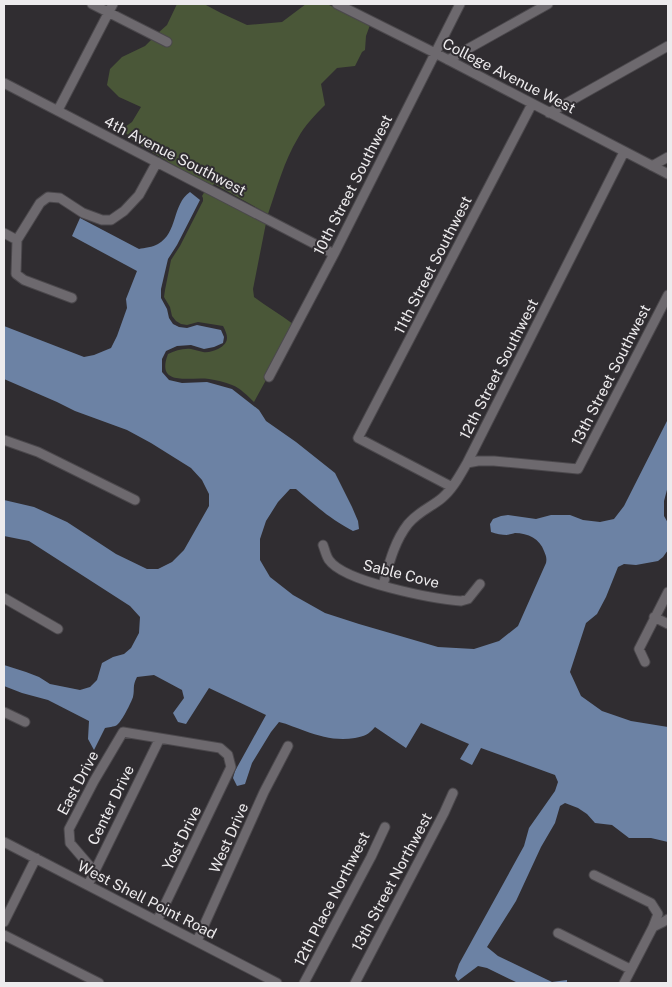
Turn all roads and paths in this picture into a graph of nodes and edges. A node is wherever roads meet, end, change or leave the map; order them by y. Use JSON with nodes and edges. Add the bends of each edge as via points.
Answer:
{"nodes":[{"id":1,"x":92,"y":4,"type":"edge"},
{"id":2,"x":337,"y":4,"type":"edge"},
{"id":3,"x":460,"y":4,"type":"edge"},
{"id":4,"x":548,"y":4,"type":"edge"},
{"id":5,"x":111,"y":8,"type":"edge"},
{"id":6,"x":167,"y":42,"type":"dead end"},
{"id":7,"x":668,"y":46,"type":"edge"},
{"id":8,"x":436,"y":53,"type":"junction"},
{"id":9,"x":448,"y":60,"type":"junction"},
{"id":10,"x":4,"y":83,"type":"edge"},
{"id":11,"x":532,"y":104,"type":"junction"},
{"id":12,"x":58,"y":110,"type":"junction"},
{"id":13,"x":549,"y":113,"type":"junction"},
{"id":14,"x":624,"y":152,"type":"junction"},
{"id":15,"x":668,"y":157,"type":"edge"},
{"id":16,"x":157,"y":162,"type":"junction"},
{"id":17,"x":652,"y":166,"type":"junction"},
{"id":18,"x":668,"y":174,"type":"edge"},
{"id":19,"x":4,"y":233,"type":"edge"},
{"id":20,"x":17,"y":240,"type":"junction"},
{"id":21,"x":334,"y":254,"type":"junction"},
{"id":22,"x":668,"y":295,"type":"edge"},
{"id":23,"x":72,"y":298,"type":"dead end"},
{"id":24,"x":269,"y":377,"type":"dead end"},
{"id":25,"x":4,"y":440,"type":"edge"},
{"id":26,"x":467,"y":463,"type":"junction"},
{"id":27,"x":452,"y":487,"type":"junction"},
{"id":28,"x":135,"y":500,"type":"dead end"},
{"id":29,"x":323,"y":545,"type":"dead end"},
{"id":30,"x":480,"y":584,"type":"dead end"},
{"id":31,"x":383,"y":585,"type":"junction"},
{"id":32,"x":668,"y":592,"type":"edge"},
{"id":33,"x":4,"y":598,"type":"edge"},
{"id":34,"x":654,"y":617,"type":"junction"},
{"id":35,"x":668,"y":624,"type":"edge"},
{"id":36,"x":58,"y":629,"type":"dead end"},
{"id":37,"x":645,"y":662,"type":"dead end"},
{"id":38,"x":4,"y":712,"type":"edge"},
{"id":39,"x":25,"y":722,"type":"dead end"},
{"id":40,"x":160,"y":738,"type":"junction"},
{"id":41,"x":288,"y":746,"type":"dead end"},
{"id":42,"x":453,"y":793,"type":"dead end"},
{"id":43,"x":385,"y":827,"type":"dead end"},
{"id":44,"x":4,"y":842,"type":"edge"},
{"id":45,"x":36,"y":858,"type":"junction"},
{"id":46,"x":94,"y":871,"type":"junction"},
{"id":47,"x":594,"y":875,"type":"dead end"},
{"id":48,"x":88,"y":885,"type":"junction"},
{"id":49,"x":668,"y":919,"type":"edge"},
{"id":50,"x":157,"y":920,"type":"junction"},
{"id":51,"x":4,"y":922,"type":"edge"},
{"id":52,"x":653,"y":926,"type":"junction"},
{"id":53,"x":558,"y":933,"type":"dead end"},
{"id":54,"x":4,"y":935,"type":"edge"},
{"id":55,"x":197,"y":941,"type":"junction"},
{"id":56,"x":630,"y":969,"type":"junction"},
{"id":57,"x":99,"y":983,"type":"edge"},
{"id":58,"x":277,"y":983,"type":"edge"},
{"id":59,"x":304,"y":983,"type":"edge"},
{"id":60,"x":355,"y":983,"type":"edge"},
{"id":61,"x":624,"y":983,"type":"edge"}],
"edges":[{"from":1,"to":5,"type":"street"},
{"from":2,"to":8,"type":"street","name":"College Avenue West"},
{"from":3,"to":8,"type":"street","name":"10th Street Southwest"},
{"from":4,"to":9,"type":"street"},
{"from":5,"to":6,"type":"street"},
{"from":5,"to":12,"type":"street"},
{"from":7,"to":13,"type":"street"},
{"from":8,"to":9,"type":"street","name":"College Avenue West"},
{"from":8,"to":21,"type":"street","name":"10th Street Southwest"},
{"from":9,"to":11,"type":"street","name":"College Avenue West"},
{"from":10,"to":12,"type":"street","name":"4th Avenue Southwest"},
{"from":11,"to":13,"type":"street","name":"College Avenue West"},
{"from":11,"to":27,"type":"street","name":"11th Street Southwest","via":[[358,438]]},
{"from":12,"to":16,"type":"street","name":"4th Avenue Southwest"},
{"from":13,"to":14,"type":"street","name":"College Avenue West"},
{"from":14,"to":17,"type":"street","name":"College Avenue West"},
{"from":14,"to":26,"type":"street","name":"12th Street Southwest"},
{"from":15,"to":17,"type":"street"},
{"from":16,"to":20,"type":"street","via":[[139,195],[124,212],[111,220],[83,212],[60,198],[48,197],[40,203]]},
{"from":16,"to":21,"type":"street","name":"4th Avenue Southwest"},
{"from":17,"to":18,"type":"street","name":"College Avenue West"},
{"from":19,"to":20,"type":"street"},
{"from":20,"to":23,"type":"street","via":[[16,274]]},
{"from":21,"to":24,"type":"street","name":"10th Street Southwest"},
{"from":22,"to":26,"type":"street","name":"13th Street Southwest","via":[[578,469],[494,461]]},
{"from":25,"to":28,"type":"street","via":[[38,452]]},
{"from":26,"to":27,"type":"street","name":"12th Street Southwest"},
{"from":27,"to":31,"type":"street","name":"12th Street Southwest","via":[[415,517],[402,533]]},
{"from":29,"to":31,"type":"street","name":"Sable Cove","via":[[328,560],[341,570]]},
{"from":30,"to":31,"type":"street","name":"Sable Cove","via":[[468,599],[461,600]]},
{"from":32,"to":34,"type":"street"},
{"from":33,"to":36,"type":"street"},
{"from":34,"to":35,"type":"street"},
{"from":34,"to":37,"type":"street","via":[[639,649]]},
{"from":38,"to":39,"type":"street"},
{"from":40,"to":46,"type":"street","name":"Center Drive"},
{"from":40,"to":46,"type":"street","name":"East Drive","via":[[123,732],[69,829],[70,843]]},
{"from":40,"to":50,"type":"street","name":"Yost Drive","via":[[220,748],[228,755],[231,767]]},
{"from":41,"to":55,"type":"street","name":"West Drive"},
{"from":42,"to":60,"type":"street","name":"13th Street Northwest"},
{"from":43,"to":59,"type":"street","name":"12th Place Northwest"},
{"from":44,"to":45,"type":"street","name":"West Shell Point Road"},
{"from":45,"to":48,"type":"street","name":"West Shell Point Road"},
{"from":45,"to":51,"type":"street"},
{"from":46,"to":48,"type":"street","name":"Center Drive"},
{"from":47,"to":52,"type":"street","via":[[651,904],[658,914]]},
{"from":48,"to":50,"type":"street","name":"West Shell Point Road"},
{"from":49,"to":52,"type":"street"},
{"from":50,"to":55,"type":"street","name":"West Shell Point Road"},
{"from":52,"to":56,"type":"street"},
{"from":53,"to":56,"type":"street"},
{"from":54,"to":57,"type":"street"},
{"from":55,"to":58,"type":"street","name":"West Shell Point Road"},
{"from":56,"to":61,"type":"street"}]}
